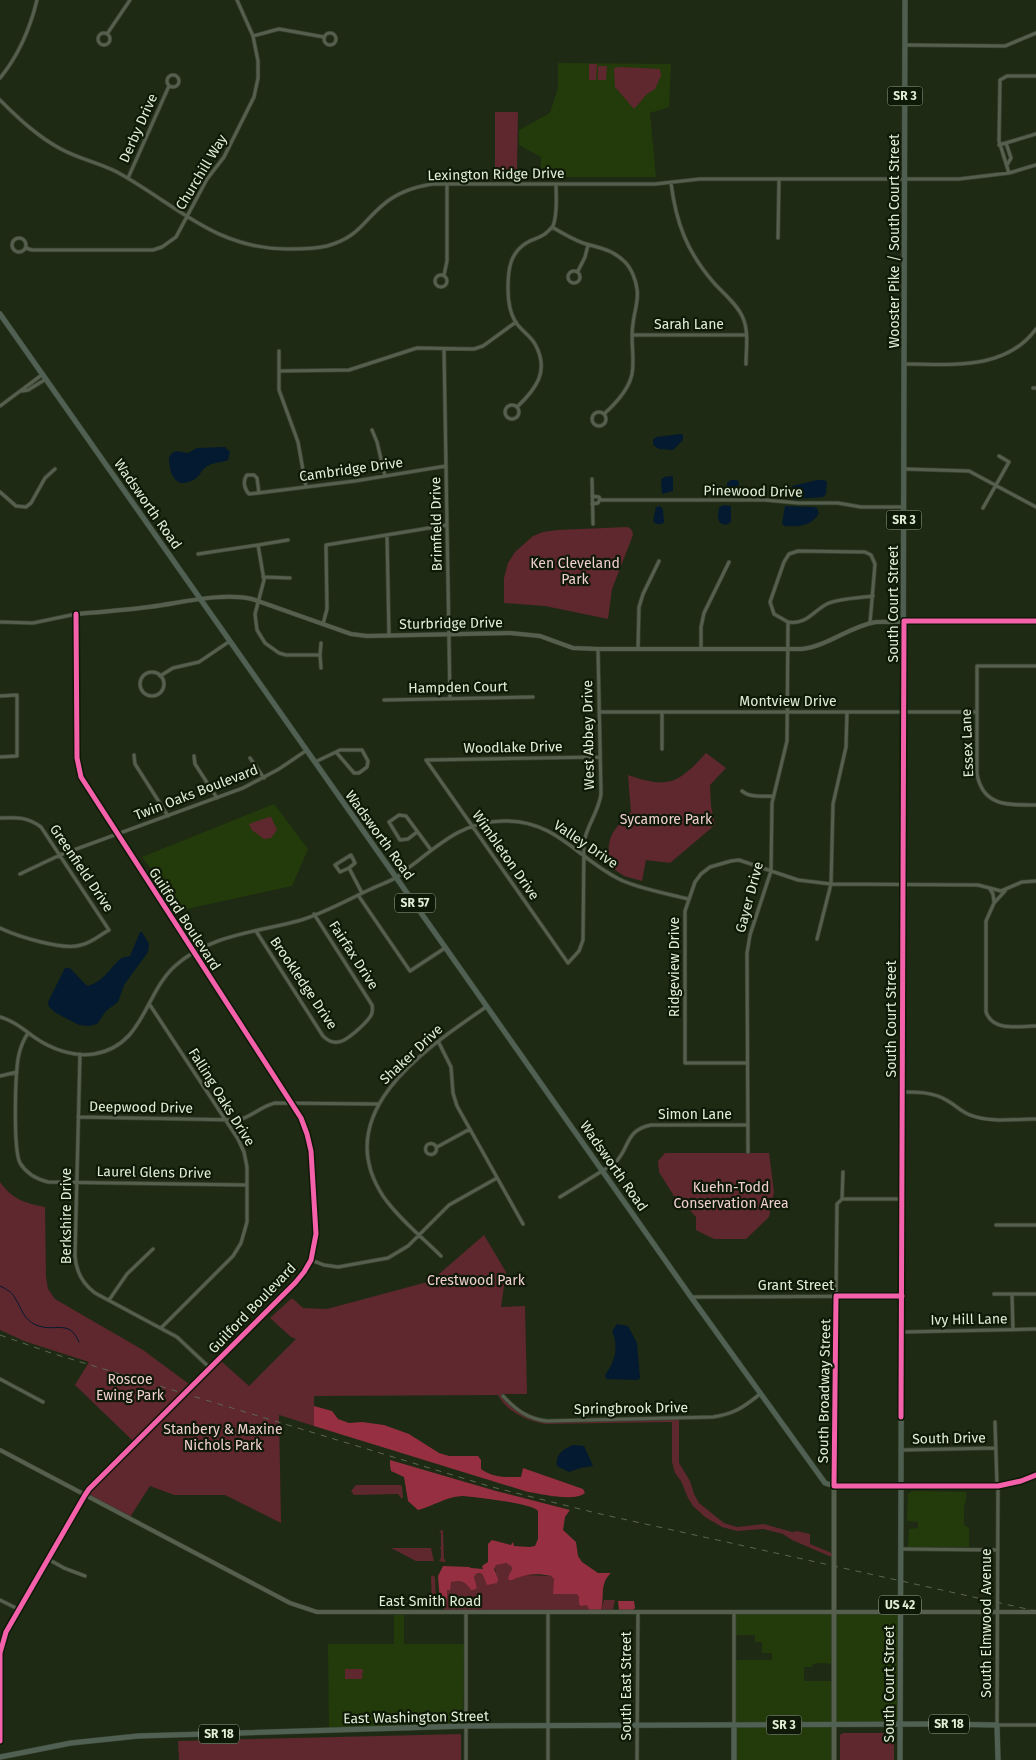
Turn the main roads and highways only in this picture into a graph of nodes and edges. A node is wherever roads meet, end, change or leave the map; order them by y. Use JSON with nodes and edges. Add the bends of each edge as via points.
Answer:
{"nodes":[{"id":1,"x":905,"y":0,"type":"edge"},
{"id":2,"x":0,"y":314,"type":"edge"},
{"id":3,"x":904,"y":469,"type":"joint"},
{"id":4,"x":1036,"y":1475,"type":"edge"},
{"id":5,"x":834,"y":1486,"type":"junction"},
{"id":6,"x":901,"y":1486,"type":"junction"},
{"id":7,"x":834,"y":1724,"type":"junction"},
{"id":8,"x":734,"y":1725,"type":"junction"},
{"id":9,"x":900,"y":1725,"type":"junction"},
{"id":10,"x":0,"y":1757,"type":"edge"},
{"id":11,"x":734,"y":1760,"type":"edge"},
{"id":12,"x":834,"y":1760,"type":"edge"},
{"id":13,"x":900,"y":1760,"type":"edge"},
{"id":14,"x":998,"y":1760,"type":"edge"}],
"edges":[{"from":1,"to":3,"type":"main road","name":"Wooster Pike / South Court Street","number":"SR 3"},
{"from":2,"to":5,"type":"highway","name":"Wadsworth Road","number":"SR 57","via":[[691,1297],[825,1483]]},
{"from":3,"to":6,"type":"main road","name":"South Court Street","number":"SR 3"},
{"from":4,"to":6,"type":"main road","via":[[997,1486]]},
{"from":5,"to":6,"type":"highway"},
{"from":5,"to":7,"type":"main road","name":"South Broadway Street"},
{"from":6,"to":9,"type":"highway","name":"South Court Street","number":"US 42"},
{"from":7,"to":8,"type":"highway","name":"East Washington Street","number":"SR 3"},
{"from":7,"to":9,"type":"highway","number":"SR 3"},
{"from":7,"to":12,"type":"main road","name":"South Broadway Street"},
{"from":8,"to":10,"type":"highway","name":"East Washington Street","number":"SR 18","via":[[466,1726],[128,1737],[71,1743]]},
{"from":8,"to":11,"type":"highway"},
{"from":9,"to":13,"type":"highway","name":"South Court Street","number":"US 42"},
{"from":9,"to":14,"type":"highway","name":"South Elmwood Avenue","number":"SR 18","via":[[998,1725]]}]}
